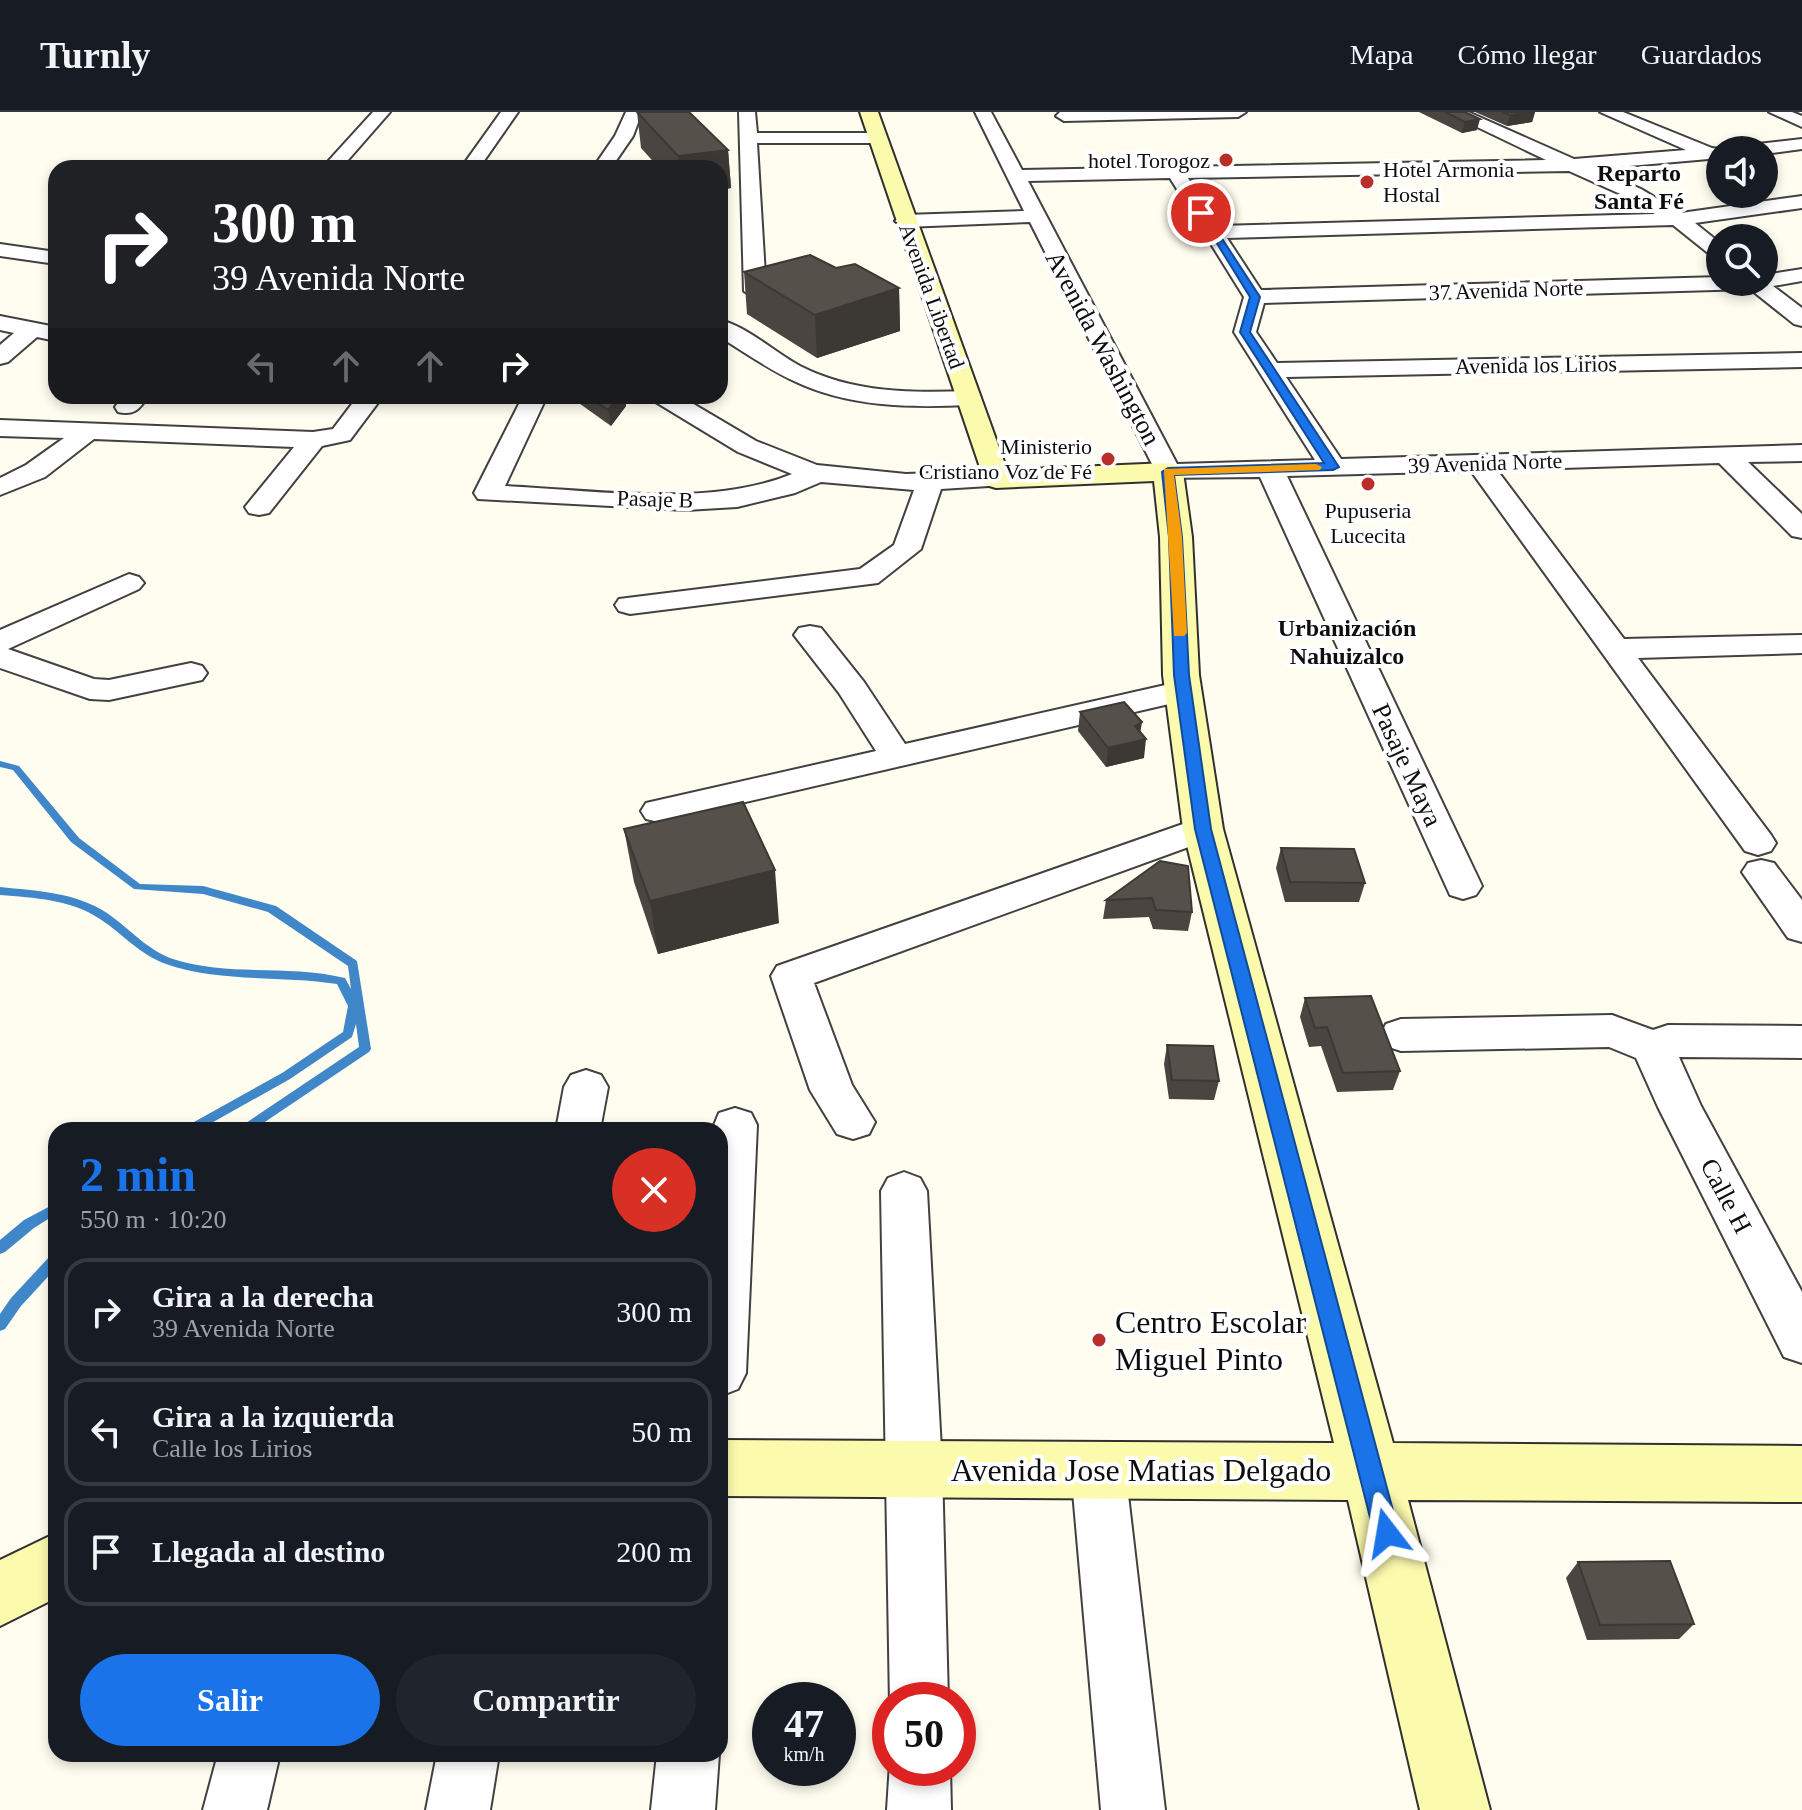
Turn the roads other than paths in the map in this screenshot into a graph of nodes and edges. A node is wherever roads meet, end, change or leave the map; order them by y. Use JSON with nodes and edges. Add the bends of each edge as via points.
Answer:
{"nodes":[{"id":1,"x":382,"y":112,"type":"edge"},
{"id":2,"x":510,"y":112,"type":"edge"},
{"id":3,"x":634,"y":112,"type":"edge"},
{"id":4,"x":747,"y":112,"type":"edge"},
{"id":5,"x":869,"y":112,"type":"edge"},
{"id":6,"x":983,"y":112,"type":"edge"},
{"id":7,"x":1238,"y":112,"type":"edge"},
{"id":8,"x":1454,"y":112,"type":"edge"},
{"id":9,"x":1608,"y":112,"type":"edge"},
{"id":10,"x":1777,"y":112,"type":"edge"},
{"id":11,"x":1064,"y":116,"type":"dead end"},
{"id":12,"x":1802,"y":122,"type":"edge"},
{"id":13,"x":750,"y":138,"type":"junction"},
{"id":14,"x":877,"y":138,"type":"junction"},
{"id":15,"x":1802,"y":144,"type":"edge"},
{"id":16,"x":1778,"y":147,"type":"edge"},
{"id":17,"x":1706,"y":150,"type":"edge"},
{"id":18,"x":1706,"y":155,"type":"edge"},
{"id":19,"x":338,"y":160,"type":"edge"},
{"id":20,"x":476,"y":160,"type":"edge"},
{"id":21,"x":608,"y":160,"type":"edge"},
{"id":22,"x":1571,"y":165,"type":"junction"},
{"id":23,"x":1176,"y":174,"type":"junction"},
{"id":24,"x":1014,"y":176,"type":"junction"},
{"id":25,"x":1802,"y":202,"type":"edge"},
{"id":26,"x":1035,"y":216,"type":"junction"},
{"id":27,"x":1678,"y":219,"type":"junction"},
{"id":28,"x":905,"y":221,"type":"junction"},
{"id":29,"x":1213,"y":232,"type":"junction"},
{"id":30,"x":1706,"y":242,"type":"edge"},
{"id":31,"x":0,"y":250,"type":"edge"},
{"id":32,"x":48,"y":257,"type":"edge"},
{"id":33,"x":1802,"y":275,"type":"edge"},
{"id":34,"x":1778,"y":279,"type":"edge"},
{"id":35,"x":1706,"y":283,"type":"edge"},
{"id":36,"x":755,"y":291,"type":"edge"},
{"id":37,"x":1773,"y":296,"type":"edge"},
{"id":38,"x":1255,"y":297,"type":"junction"},
{"id":39,"x":1802,"y":319,"type":"edge"},
{"id":40,"x":0,"y":323,"type":"edge"},
{"id":41,"x":31,"y":330,"type":"junction"},
{"id":42,"x":728,"y":332,"type":"edge"},
{"id":43,"x":48,"y":333,"type":"edge"},
{"id":44,"x":0,"y":357,"type":"edge"},
{"id":45,"x":1802,"y":360,"type":"edge"},
{"id":46,"x":1270,"y":370,"type":"junction"},
{"id":47,"x":969,"y":398,"type":"junction"},
{"id":48,"x":365,"y":404,"type":"edge"},
{"id":49,"x":531,"y":404,"type":"edge"},
{"id":50,"x":676,"y":404,"type":"edge"},
{"id":51,"x":0,"y":428,"type":"edge"},
{"id":52,"x":87,"y":432,"type":"junction"},
{"id":53,"x":313,"y":440,"type":"junction"},
{"id":54,"x":1802,"y":453,"type":"edge"},
{"id":55,"x":1725,"y":455,"type":"junction"},
{"id":56,"x":1479,"y":464,"type":"junction"},
{"id":57,"x":1333,"y":467,"type":"junction"},
{"id":58,"x":1270,"y":469,"type":"junction"},
{"id":59,"x":1168,"y":472,"type":"junction"},
{"id":60,"x":819,"y":473,"type":"junction"},
{"id":61,"x":996,"y":479,"type":"junction"},
{"id":62,"x":930,"y":482,"type":"junction"},
{"id":63,"x":0,"y":487,"type":"edge"},
{"id":64,"x":259,"y":507,"type":"dead end"},
{"id":65,"x":1802,"y":530,"type":"edge"},
{"id":66,"x":129,"y":583,"type":"dead end"},
{"id":67,"x":630,"y":605,"type":"dead end"},
{"id":68,"x":810,"y":635,"type":"dead end"},
{"id":69,"x":0,"y":642,"type":"edge"},
{"id":70,"x":1802,"y":644,"type":"edge"},
{"id":71,"x":1615,"y":649,"type":"junction"},
{"id":72,"x":0,"y":657,"type":"edge"},
{"id":73,"x":191,"y":673,"type":"dead end"},
{"id":74,"x":1183,"y":691,"type":"junction"},
{"id":75,"x":897,"y":757,"type":"junction"},
{"id":76,"x":659,"y":811,"type":"dead end"},
{"id":77,"x":1203,"y":829,"type":"junction"},
{"id":78,"x":1463,"y":886,"type":"dead end"},
{"id":79,"x":1802,"y":928,"type":"edge"},
{"id":80,"x":1401,"y":1035,"type":"dead end"},
{"id":81,"x":1802,"y":1042,"type":"edge"},
{"id":82,"x":1655,"y":1048,"type":"junction"},
{"id":83,"x":586,"y":1087,"type":"dead end"},
{"id":84,"x":579,"y":1122,"type":"edge"},
{"id":85,"x":853,"y":1122,"type":"dead end"},
{"id":86,"x":735,"y":1125,"type":"dead end"},
{"id":87,"x":904,"y":1191,"type":"dead end"},
{"id":88,"x":728,"y":1241,"type":"edge"},
{"id":89,"x":1802,"y":1341,"type":"edge"},
{"id":90,"x":728,"y":1468,"type":"edge"},
{"id":91,"x":915,"y":1468,"type":"junction"},
{"id":92,"x":1098,"y":1469,"type":"junction"},
{"id":93,"x":1371,"y":1471,"type":"junction"},
{"id":94,"x":1802,"y":1474,"type":"edge"},
{"id":95,"x":48,"y":1568,"type":"edge"},
{"id":96,"x":0,"y":1594,"type":"edge"},
{"id":97,"x":918,"y":1682,"type":"edge"},
{"id":98,"x":247,"y":1762,"type":"edge"},
{"id":99,"x":467,"y":1762,"type":"edge"},
{"id":100,"x":687,"y":1762,"type":"edge"},
{"id":101,"x":919,"y":1786,"type":"edge"},
{"id":102,"x":235,"y":1810,"type":"edge"},
{"id":103,"x":458,"y":1810,"type":"edge"},
{"id":104,"x":683,"y":1810,"type":"edge"},
{"id":105,"x":919,"y":1810,"type":"edge"},
{"id":106,"x":1133,"y":1810,"type":"edge"},
{"id":107,"x":1455,"y":1810,"type":"edge"}],
"edges":[{"from":1,"to":19,"type":"street"},
{"from":2,"to":20,"type":"street"},
{"from":3,"to":21,"type":"street"},
{"from":4,"to":13,"type":"street"},
{"from":5,"to":14,"type":"main road","name":"Avenida Libertad"},
{"from":6,"to":24,"type":"street","name":"Avenida Washington"},
{"from":7,"to":11,"type":"street"},
{"from":8,"to":22,"type":"street"},
{"from":9,"to":17,"type":"street"},
{"from":10,"to":12,"type":"street"},
{"from":13,"to":14,"type":"street"},
{"from":13,"to":36,"type":"street"},
{"from":14,"to":28,"type":"main road","name":"Avenida Libertad"},
{"from":15,"to":16,"type":"street"},
{"from":18,"to":22,"type":"street"},
{"from":22,"to":23,"type":"street"},
{"from":22,"to":27,"type":"street"},
{"from":23,"to":24,"type":"street"},
{"from":23,"to":29,"type":"street"},
{"from":24,"to":26,"type":"street","name":"Avenida Washington"},
{"from":25,"to":27,"type":"street"},
{"from":26,"to":28,"type":"street"},
{"from":26,"to":59,"type":"street","name":"Avenida Washington"},
{"from":27,"to":29,"type":"street"},
{"from":27,"to":30,"type":"street"},
{"from":28,"to":47,"type":"main road","name":"Avenida Libertad"},
{"from":29,"to":38,"type":"street"},
{"from":31,"to":32,"type":"street"},
{"from":33,"to":34,"type":"street"},
{"from":35,"to":38,"type":"street","name":"37 Avenida Norte"},
{"from":37,"to":39,"type":"street"},
{"from":38,"to":46,"type":"street","via":[[1245,332]]},
{"from":40,"to":41,"type":"street"},
{"from":41,"to":43,"type":"street"},
{"from":41,"to":44,"type":"street"},
{"from":42,"to":47,"type":"street","via":[[817,382],[886,398]]},
{"from":45,"to":46,"type":"street","name":"Avenida los Lirios"},
{"from":46,"to":57,"type":"street"},
{"from":47,"to":61,"type":"main road","name":"Avenida Libertad"},
{"from":48,"to":53,"type":"street","via":[[341,435]]},
{"from":49,"to":60,"type":"street","name":"Pasaje B","via":[[488,493],[737,499]]},
{"from":50,"to":60,"type":"street","via":[[761,455]]},
{"from":51,"to":52,"type":"street"},
{"from":52,"to":53,"type":"street"},
{"from":52,"to":63,"type":"street","via":[[29,477]]},
{"from":53,"to":64,"type":"street"},
{"from":54,"to":55,"type":"street","name":"39 Avenida Norte"},
{"from":55,"to":56,"type":"street","name":"39 Avenida Norte"},
{"from":55,"to":65,"type":"street"},
{"from":56,"to":57,"type":"street","name":"39 Avenida Norte"},
{"from":56,"to":71,"type":"street"},
{"from":57,"to":58,"type":"street","name":"39 Avenida Norte"},
{"from":58,"to":59,"type":"street","name":"39 Avenida Norte"},
{"from":58,"to":78,"type":"street","name":"Pasaje Maya"},
{"from":59,"to":61,"type":"main road"},
{"from":59,"to":74,"type":"main road","name":"Avenida Washington"},
{"from":60,"to":62,"type":"street"},
{"from":61,"to":62,"type":"street"},
{"from":62,"to":67,"type":"street","via":[[907,549],[868,577]]},
{"from":66,"to":69,"type":"street"},
{"from":68,"to":75,"type":"street"},
{"from":70,"to":71,"type":"street"},
{"from":71,"to":79,"type":"street","via":[[1760,857]]},
{"from":72,"to":73,"type":"street","via":[[90,689]]},
{"from":74,"to":75,"type":"street"},
{"from":74,"to":77,"type":"main road","name":"Avenida Washington"},
{"from":75,"to":76,"type":"street"},
{"from":77,"to":85,"type":"street","via":[[791,976],[832,1090]]},
{"from":77,"to":93,"type":"main road","name":"Avenida Washington"},
{"from":80,"to":82,"type":"street","via":[[1612,1031]]},
{"from":81,"to":82,"type":"street","via":[[1668,1041]]},
{"from":82,"to":89,"type":"street","name":"Calle H","via":[[1680,1107]]},
{"from":83,"to":84,"type":"street"},
{"from":86,"to":88,"type":"street"},
{"from":87,"to":91,"type":"street"},
{"from":90,"to":91,"type":"main road","name":"Avenida Jose Matias Delgado"},
{"from":91,"to":92,"type":"main road","name":"Avenida Jose Matias Delgado"},
{"from":91,"to":97,"type":"street"},
{"from":92,"to":93,"type":"main road","name":"Avenida Jose Matias Delgado"},
{"from":92,"to":106,"type":"street"},
{"from":93,"to":94,"type":"main road","name":"Avenida Jose Matias Delgado"},
{"from":93,"to":107,"type":"main road","name":"Avenida Washington"},
{"from":95,"to":96,"type":"main road"},
{"from":98,"to":102,"type":"street"},
{"from":99,"to":103,"type":"street"},
{"from":100,"to":104,"type":"street"},
{"from":101,"to":105,"type":"street"}]}
